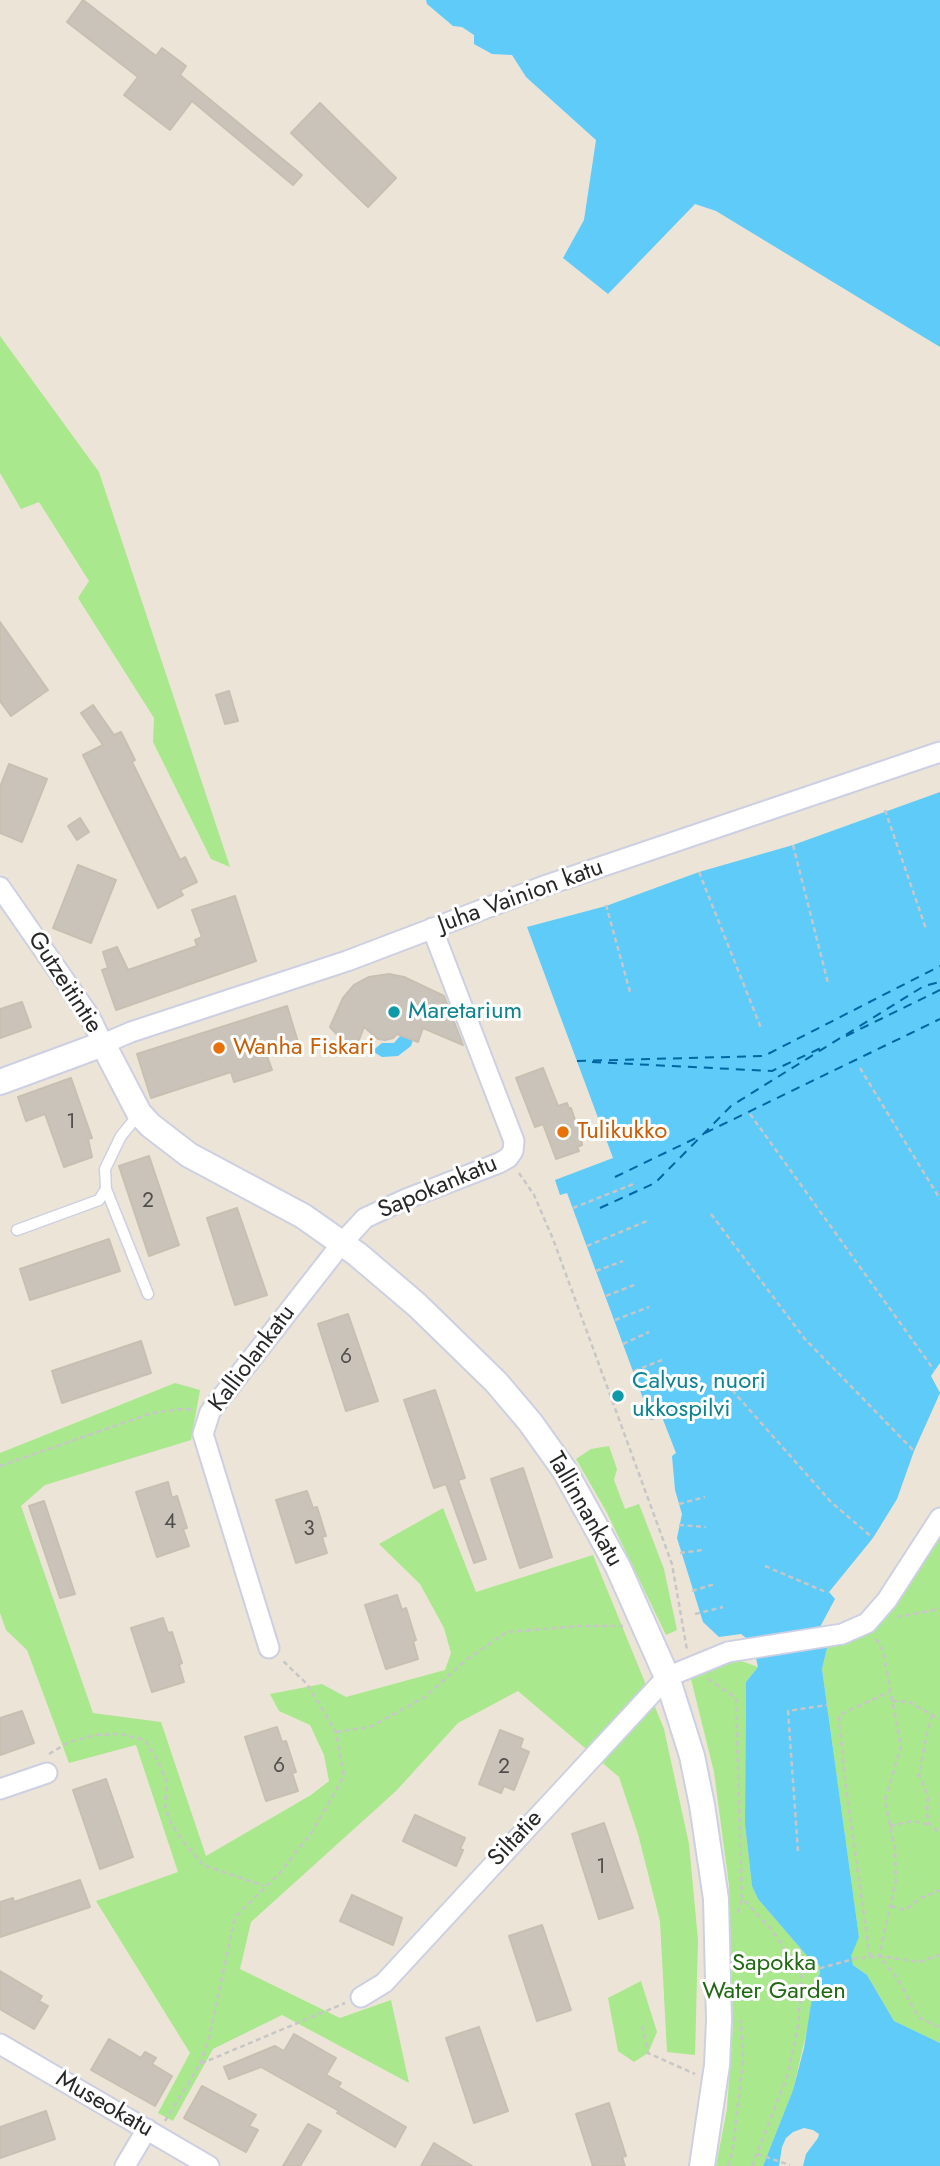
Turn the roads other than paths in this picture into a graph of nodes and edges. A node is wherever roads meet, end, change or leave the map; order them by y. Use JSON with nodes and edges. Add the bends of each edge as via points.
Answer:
{"nodes":[{"id":1,"x":940,"y":752,"type":"edge"},
{"id":2,"x":0,"y":887,"type":"edge"},
{"id":3,"x":432,"y":929,"type":"junction"},
{"id":4,"x":103,"y":1044,"type":"junction"},
{"id":5,"x":0,"y":1082,"type":"edge"},
{"id":6,"x":139,"y":1114,"type":"junction"},
{"id":7,"x":106,"y":1189,"type":"junction"},
{"id":8,"x":17,"y":1230,"type":"dead end"},
{"id":9,"x":342,"y":1243,"type":"junction"},
{"id":10,"x":148,"y":1294,"type":"dead end"},
{"id":11,"x":940,"y":1518,"type":"edge"},
{"id":12,"x":269,"y":1648,"type":"road end"},
{"id":13,"x":667,"y":1677,"type":"junction"},
{"id":14,"x":45,"y":1766,"type":"road end"},
{"id":15,"x":0,"y":1789,"type":"edge"},
{"id":16,"x":361,"y":1997,"type":"road end"},
{"id":17,"x":0,"y":2044,"type":"edge"},
{"id":18,"x":152,"y":2133,"type":"junction"},
{"id":19,"x":125,"y":2166,"type":"edge"},
{"id":20,"x":209,"y":2166,"type":"edge"},
{"id":21,"x":702,"y":2166,"type":"edge"}],
"edges":[{"from":1,"to":3,"type":"street","name":"Juha Vainion katu","via":[[547,885]]},
{"from":2,"to":4,"type":"street","name":"Gutzeitintie","via":[[90,1017]]},
{"from":3,"to":4,"type":"street","name":"Juha Vainion katu"},
{"from":3,"to":9,"type":"street","name":"Sapokankatu","via":[[514,1141],[513,1152],[365,1218]]},
{"from":4,"to":5,"type":"street"},
{"from":4,"to":6,"type":"street","name":"Tallinnankatu"},
{"from":6,"to":7,"type":"lane","via":[[121,1136],[106,1169]]},
{"from":6,"to":9,"type":"street","name":"Tallinnankatu","via":[[189,1155],[303,1216]]},
{"from":7,"to":8,"type":"lane","via":[[99,1200]]},
{"from":7,"to":10,"type":"lane"},
{"from":9,"to":12,"type":"street","name":"Kalliolankatu","via":[[210,1412],[203,1434]]},
{"from":9,"to":13,"type":"street","name":"Tallinnankatu","via":[[458,1343],[530,1423],[587,1509]]},
{"from":11,"to":13,"type":"street","via":[[867,1623],[842,1634],[728,1653]]},
{"from":13,"to":16,"type":"street","name":"Siltatie","via":[[384,1983]]},
{"from":13,"to":21,"type":"street","name":"Tallinnankatu","via":[[692,1756],[716,1899],[717,2065]]},
{"from":14,"to":15,"type":"street"},
{"from":17,"to":18,"type":"street","name":"Museokatu"},
{"from":18,"to":19,"type":"street"},
{"from":18,"to":20,"type":"street","name":"Museokatu"}]}
